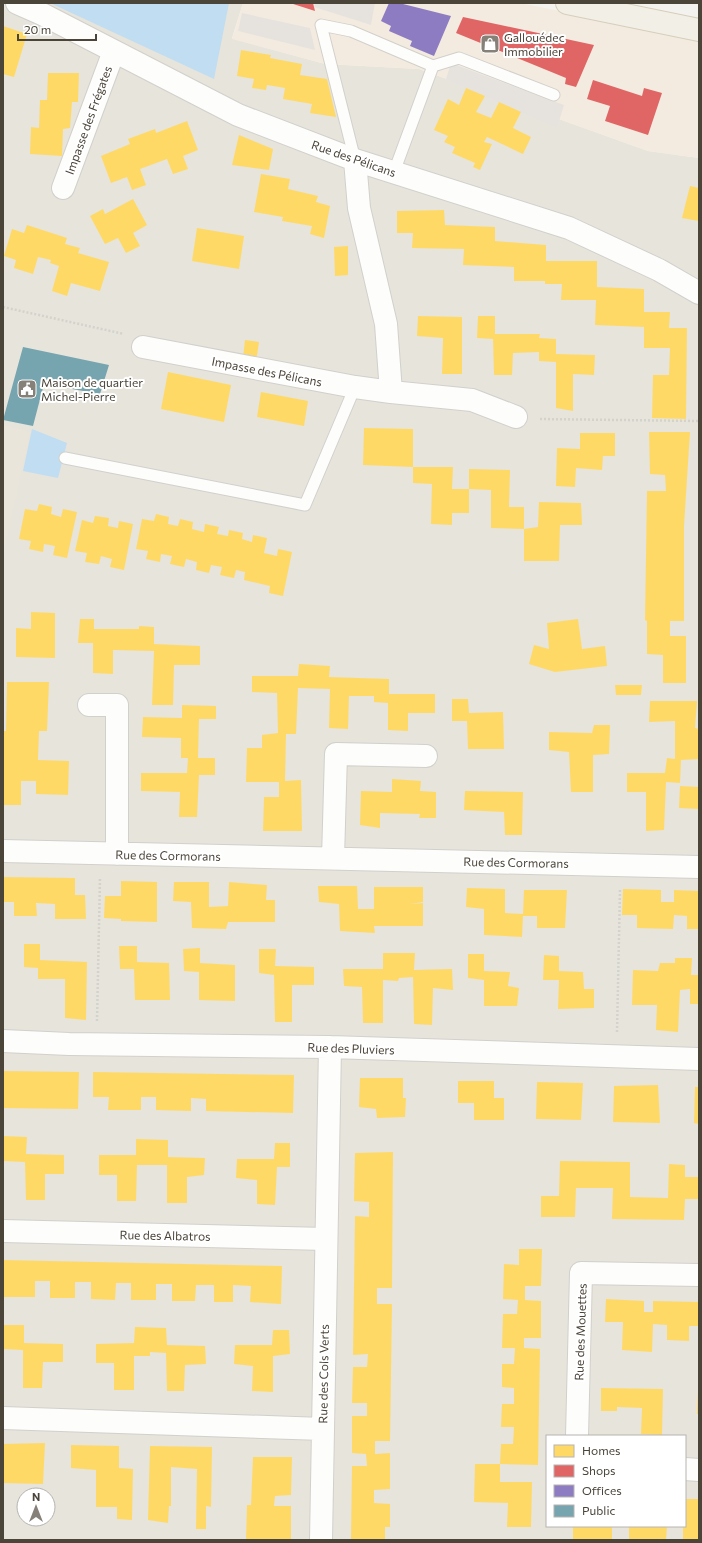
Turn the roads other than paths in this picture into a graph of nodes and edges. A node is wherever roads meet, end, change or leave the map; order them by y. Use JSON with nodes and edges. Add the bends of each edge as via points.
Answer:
{"nodes":[{"id":1,"x":17,"y":3,"type":"edge"},
{"id":2,"x":567,"y":3,"type":"edge"},
{"id":3,"x":699,"y":30,"type":"edge"},
{"id":4,"x":114,"y":51,"type":"junction"},
{"id":5,"x":433,"y":66,"type":"junction"},
{"id":6,"x":554,"y":96,"type":"dead end"},
{"id":7,"x":355,"y":160,"type":"junction"},
{"id":8,"x":394,"y":172,"type":"junction"},
{"id":9,"x":63,"y":188,"type":"dead end"},
{"id":10,"x":699,"y":293,"type":"edge"},
{"id":11,"x":143,"y":347,"type":"road end"},
{"id":12,"x":355,"y":387,"type":"junction"},
{"id":13,"x":391,"y":392,"type":"junction"},
{"id":14,"x":516,"y":417,"type":"road end"},
{"id":15,"x":65,"y":458,"type":"dead end"},
{"id":16,"x":89,"y":705,"type":"dead end"},
{"id":17,"x":426,"y":756,"type":"dead end"},
{"id":18,"x":3,"y":851,"type":"edge"},
{"id":19,"x":117,"y":854,"type":"junction"},
{"id":20,"x":333,"y":858,"type":"junction"},
{"id":21,"x":699,"y":867,"type":"edge"},
{"id":22,"x":3,"y":1041,"type":"edge"},
{"id":23,"x":330,"y":1047,"type":"junction"},
{"id":24,"x":699,"y":1059,"type":"edge"},
{"id":25,"x":3,"y":1231,"type":"edge"},
{"id":26,"x":326,"y":1239,"type":"junction"},
{"id":27,"x":699,"y":1275,"type":"edge"},
{"id":28,"x":3,"y":1418,"type":"edge"},
{"id":29,"x":323,"y":1429,"type":"junction"},
{"id":30,"x":577,"y":1435,"type":"edge"},
{"id":31,"x":686,"y":1469,"type":"edge"},
{"id":32,"x":699,"y":1470,"type":"edge"},
{"id":33,"x":321,"y":1540,"type":"edge"}],
"edges":[{"from":1,"to":4,"type":"street","name":"Rue des Pélicans"},
{"from":2,"to":3,"type":"main road"},
{"from":4,"to":7,"type":"street","name":"Rue des Pélicans","via":[[238,115]]},
{"from":4,"to":9,"type":"street","name":"Impasse des Frégates"},
{"from":5,"to":6,"type":"lane","via":[[459,58]]},
{"from":5,"to":7,"type":"lane","via":[[351,31],[321,25]]},
{"from":5,"to":8,"type":"lane"},
{"from":7,"to":8,"type":"street","name":"Rue des Pélicans"},
{"from":7,"to":13,"type":"street","via":[[359,208],[386,324]]},
{"from":8,"to":10,"type":"street","name":"Rue des Pélicans","via":[[569,228],[659,270]]},
{"from":11,"to":12,"type":"street","name":"Impasse des Pélicans"},
{"from":12,"to":13,"type":"street","name":"Impasse des Pélicans"},
{"from":12,"to":15,"type":"lane","via":[[305,505]]},
{"from":13,"to":14,"type":"street","name":"Impasse des Pélicans","via":[[472,400]]},
{"from":16,"to":19,"type":"street","via":[[117,705]]},
{"from":17,"to":20,"type":"street","via":[[336,754]]},
{"from":18,"to":19,"type":"street","name":"Rue des Cormorans"},
{"from":19,"to":20,"type":"street","name":"Rue des Cormorans"},
{"from":20,"to":21,"type":"street","name":"Rue des Cormorans"},
{"from":22,"to":23,"type":"street","name":"Rue des Pluviers"},
{"from":23,"to":24,"type":"street","name":"Rue des Pluviers"},
{"from":23,"to":26,"type":"street","name":"Rue des Cols Verts"},
{"from":25,"to":26,"type":"street","name":"Rue des Albatros"},
{"from":26,"to":29,"type":"street","name":"Rue des Cols Verts"},
{"from":27,"to":30,"type":"street","name":"Rue des Mouettes","via":[[581,1273]]},
{"from":28,"to":29,"type":"street","name":"Rue des Cols Verts"},
{"from":29,"to":33,"type":"street"},
{"from":31,"to":32,"type":"street"}]}
